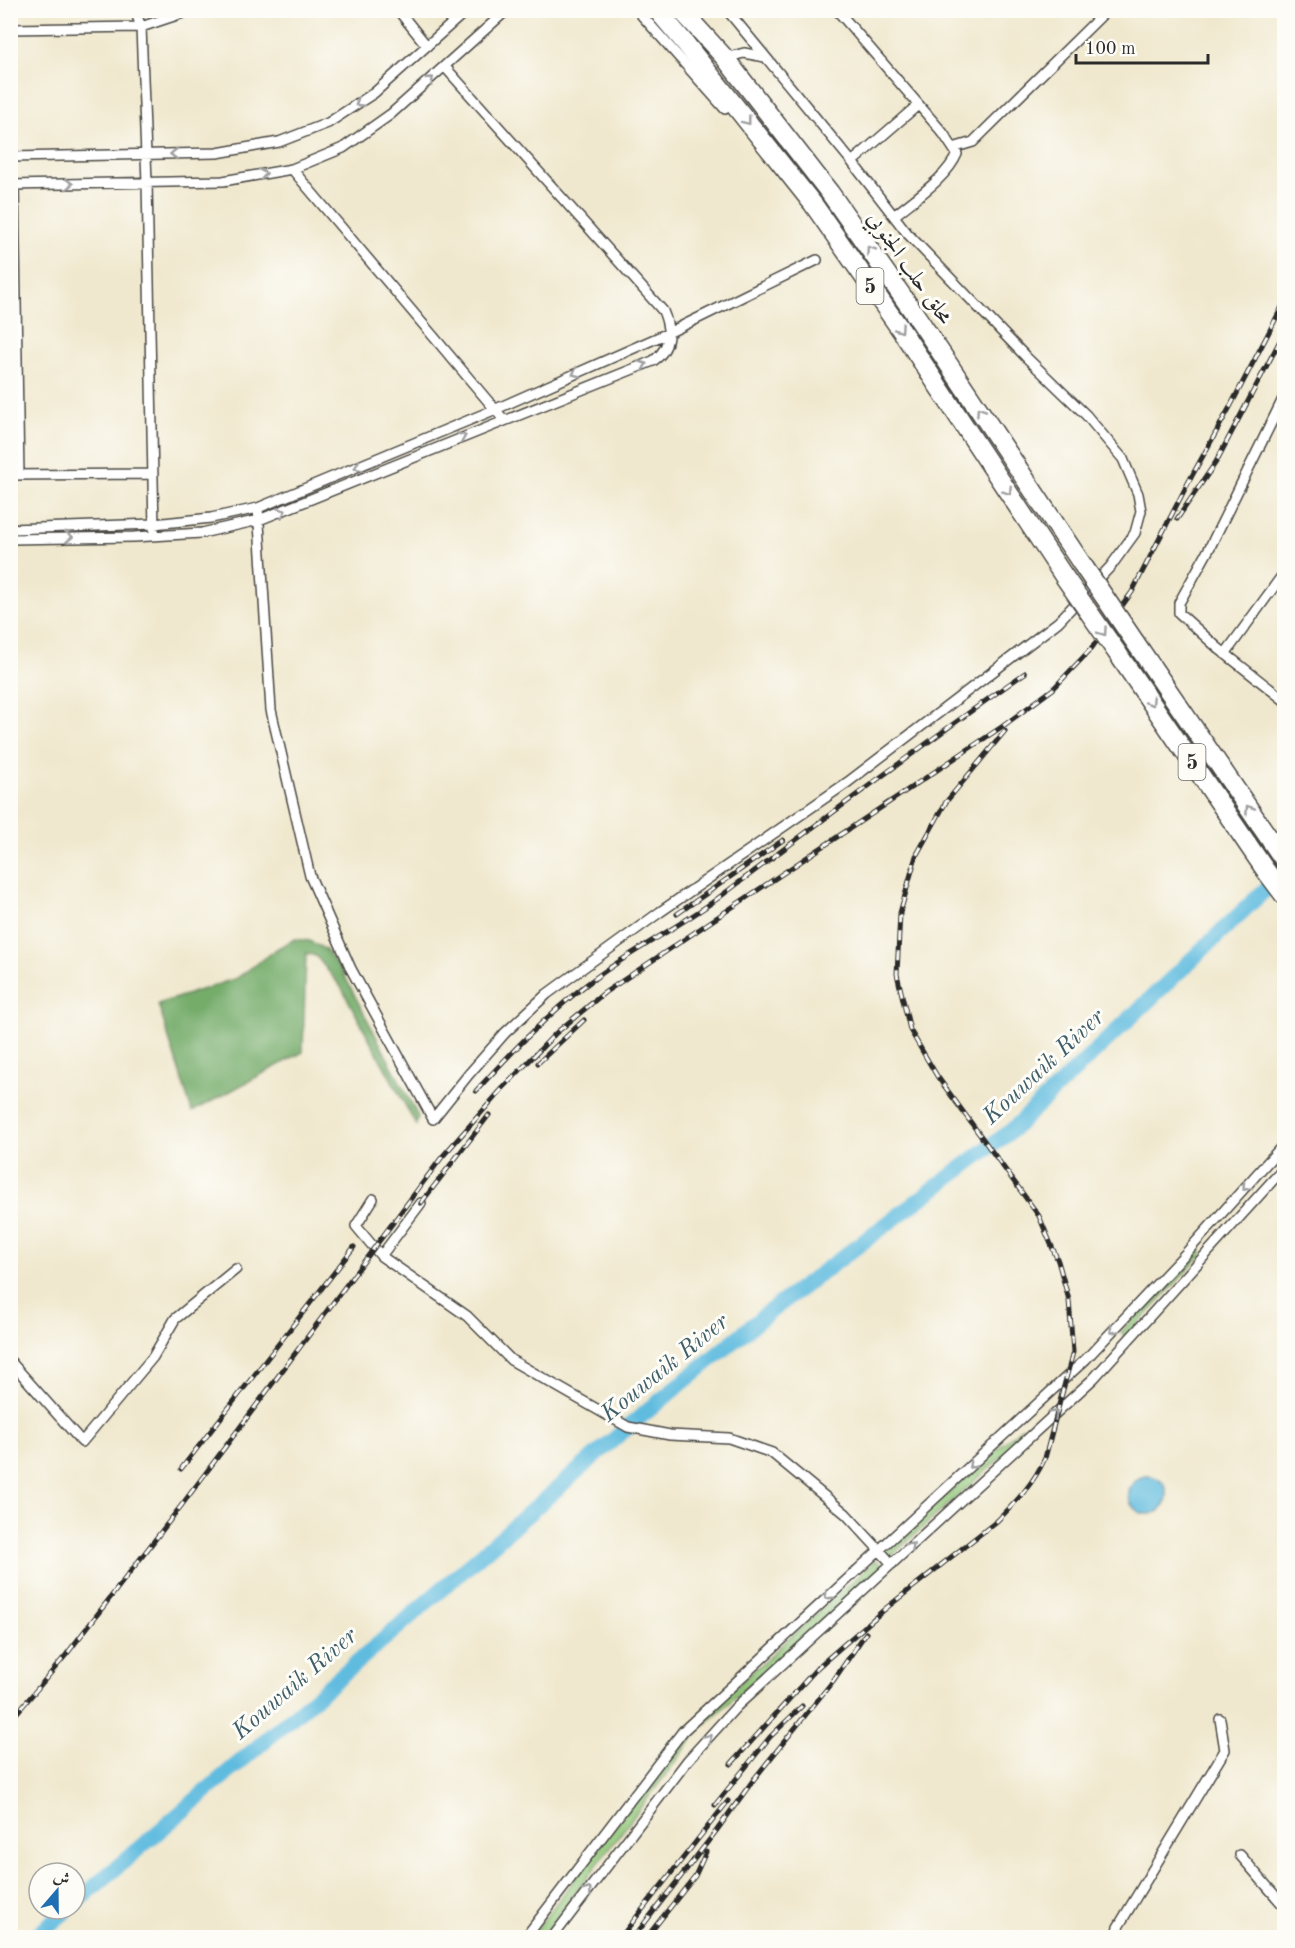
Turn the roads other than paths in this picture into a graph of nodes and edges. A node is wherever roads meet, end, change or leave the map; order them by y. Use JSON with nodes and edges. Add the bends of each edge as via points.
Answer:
{"nodes":[{"id":1,"x":135,"y":10,"type":"edge"},
{"id":2,"x":192,"y":10,"type":"edge"},
{"id":3,"x":398,"y":10,"type":"edge"},
{"id":4,"x":467,"y":10,"type":"edge"},
{"id":5,"x":507,"y":10,"type":"edge"},
{"id":6,"x":637,"y":10,"type":"edge"},
{"id":7,"x":657,"y":10,"type":"edge"},
{"id":8,"x":681,"y":10,"type":"edge"},
{"id":9,"x":727,"y":10,"type":"edge"},
{"id":10,"x":837,"y":10,"type":"edge"},
{"id":11,"x":1107,"y":10,"type":"edge"},
{"id":12,"x":141,"y":27,"type":"junction"},
{"id":13,"x":10,"y":29,"type":"edge"},
{"id":14,"x":427,"y":46,"type":"junction"},
{"id":15,"x":765,"y":57,"type":"junction"},
{"id":16,"x":725,"y":58,"type":"junction"},
{"id":17,"x":445,"y":67,"type":"junction"},
{"id":18,"x":918,"y":105,"type":"junction"},
{"id":19,"x":725,"y":109,"type":"dead end"},
{"id":20,"x":953,"y":148,"type":"junction"},
{"id":21,"x":146,"y":154,"type":"junction"},
{"id":22,"x":10,"y":157,"type":"edge"},
{"id":23,"x":852,"y":162,"type":"junction"},
{"id":24,"x":292,"y":169,"type":"junction"},
{"id":25,"x":147,"y":182,"type":"junction"},
{"id":26,"x":12,"y":185,"type":"edge"},
{"id":27,"x":894,"y":216,"type":"junction"},
{"id":28,"x":817,"y":260,"type":"dead end"},
{"id":29,"x":668,"y":333,"type":"junction"},
{"id":30,"x":1284,"y":397,"type":"edge"},
{"id":31,"x":496,"y":409,"type":"junction"},
{"id":32,"x":504,"y":420,"type":"junction"},
{"id":33,"x":388,"y":454,"type":"junction"},
{"id":34,"x":393,"y":465,"type":"junction"},
{"id":35,"x":152,"y":474,"type":"junction"},
{"id":36,"x":15,"y":475,"type":"edge"},
{"id":37,"x":258,"y":507,"type":"junction"},
{"id":38,"x":259,"y":520,"type":"junction"},
{"id":39,"x":153,"y":524,"type":"junction"},
{"id":40,"x":10,"y":529,"type":"edge"},
{"id":41,"x":154,"y":536,"type":"junction"},
{"id":42,"x":10,"y":539,"type":"edge"},
{"id":43,"x":1284,"y":573,"type":"edge"},
{"id":44,"x":1225,"y":654,"type":"junction"},
{"id":45,"x":1284,"y":700,"type":"edge"},
{"id":46,"x":1283,"y":859,"type":"edge"},
{"id":47,"x":1284,"y":895,"type":"edge"},
{"id":48,"x":1284,"y":1144,"type":"edge"},
{"id":49,"x":1284,"y":1168,"type":"edge"},
{"id":50,"x":373,"y":1199,"type":"dead end"},
{"id":51,"x":421,"y":1203,"type":"dead end"},
{"id":52,"x":381,"y":1256,"type":"junction"},
{"id":53,"x":236,"y":1269,"type":"dead end"},
{"id":54,"x":10,"y":1361,"type":"edge"},
{"id":55,"x":879,"y":1550,"type":"junction"},
{"id":56,"x":892,"y":1564,"type":"junction"},
{"id":57,"x":1220,"y":1719,"type":"dead end"},
{"id":58,"x":1240,"y":1855,"type":"dead end"},
{"id":59,"x":1284,"y":1906,"type":"edge"},
{"id":60,"x":525,"y":1938,"type":"edge"},
{"id":61,"x":552,"y":1938,"type":"edge"},
{"id":62,"x":1114,"y":1938,"type":"edge"}],
"edges":[{"from":1,"to":12,"type":"street"},
{"from":2,"to":12,"type":"street"},
{"from":3,"to":14,"type":"street"},
{"from":4,"to":14,"type":"street"},
{"from":5,"to":17,"type":"street"},
{"from":6,"to":19,"type":"street"},
{"from":7,"to":47,"type":"highway","number":"5","one_way":true,"bridge":true,"via":[[813,204]]},
{"from":8,"to":16,"type":"highway","name":"محلق حلب الجنوبي","number":"5"},
{"from":9,"to":15,"type":"street"},
{"from":10,"to":18,"type":"street"},
{"from":11,"to":20,"type":"street","via":[[973,142]]},
{"from":12,"to":13,"type":"street"},
{"from":12,"to":21,"type":"street"},
{"from":14,"to":21,"type":"street","one_way":true,"via":[[374,93],[328,123],[279,142],[216,153]]},
{"from":15,"to":16,"type":"street","via":[[744,53]]},
{"from":15,"to":23,"type":"street"},
{"from":46,"to":16,"type":"highway","name":"محلق حلب الجنوبي","number":"5","one_way":true,"bridge":true,"via":[[919,320],[830,193]]},
{"from":24,"to":17,"type":"street","one_way":true,"via":[[343,148],[391,114]]},
{"from":17,"to":29,"type":"street","via":[[657,303],[666,318]]},
{"from":18,"to":20,"type":"street"},
{"from":18,"to":23,"type":"street"},
{"from":20,"to":27,"type":"street","via":[[957,154],[953,165]]},
{"from":21,"to":22,"type":"street"},
{"from":21,"to":25,"type":"street"},
{"from":23,"to":27,"type":"street"},
{"from":25,"to":24,"type":"street","one_way":true,"via":[[223,181]]},
{"from":24,"to":31,"type":"street"},
{"from":26,"to":25,"type":"street","one_way":true},
{"from":25,"to":35,"type":"street"},
{"from":26,"to":36,"type":"street"},
{"from":27,"to":38,"type":"street","via":[[1019,350],[1086,415],[1123,459],[1141,511],[1135,533],[1112,566],[1058,622],[848,782],[547,994],[505,1033],[434,1119],[351,969],[309,876],[271,710]]},
{"from":28,"to":29,"type":"street"},
{"from":29,"to":31,"type":"street","one_way":true},
{"from":32,"to":29,"type":"street","one_way":true,"via":[[653,361],[665,350]]},
{"from":30,"to":44,"type":"street","via":[[1179,603],[1179,613]]},
{"from":31,"to":32,"type":"street"},
{"from":31,"to":33,"type":"street"},
{"from":34,"to":32,"type":"street","one_way":true},
{"from":33,"to":34,"type":"street"},
{"from":33,"to":37,"type":"street","one_way":true},
{"from":38,"to":34,"type":"street","one_way":true},
{"from":35,"to":36,"type":"street"},
{"from":35,"to":39,"type":"street"},
{"from":37,"to":38,"type":"street"},
{"from":37,"to":39,"type":"street","via":[[211,518]]},
{"from":38,"to":41,"type":"street","via":[[202,533]]},
{"from":39,"to":40,"type":"street"},
{"from":39,"to":41,"type":"street"},
{"from":42,"to":41,"type":"street","one_way":true},
{"from":43,"to":44,"type":"street"},
{"from":44,"to":45,"type":"street"},
{"from":48,"to":55,"type":"street","one_way":true,"via":[[1086,1359]]},
{"from":56,"to":49,"type":"street","one_way":true,"via":[[1094,1377]]},
{"from":50,"to":52,"type":"street","via":[[356,1226]]},
{"from":51,"to":52,"type":"street"},
{"from":52,"to":55,"type":"street","via":[[467,1316],[511,1360],[628,1427],[670,1435],[729,1438],[772,1453],[846,1514]]},
{"from":53,"to":54,"type":"street","via":[[175,1319],[153,1357],[82,1442]]},
{"from":55,"to":56,"type":"street"},
{"from":55,"to":60,"type":"street","one_way":true,"via":[[683,1731]]},
{"from":61,"to":56,"type":"street","one_way":true,"via":[[688,1760],[737,1706]]},
{"from":57,"to":62,"type":"street","via":[[1225,1750]]},
{"from":58,"to":59,"type":"street"}]}
